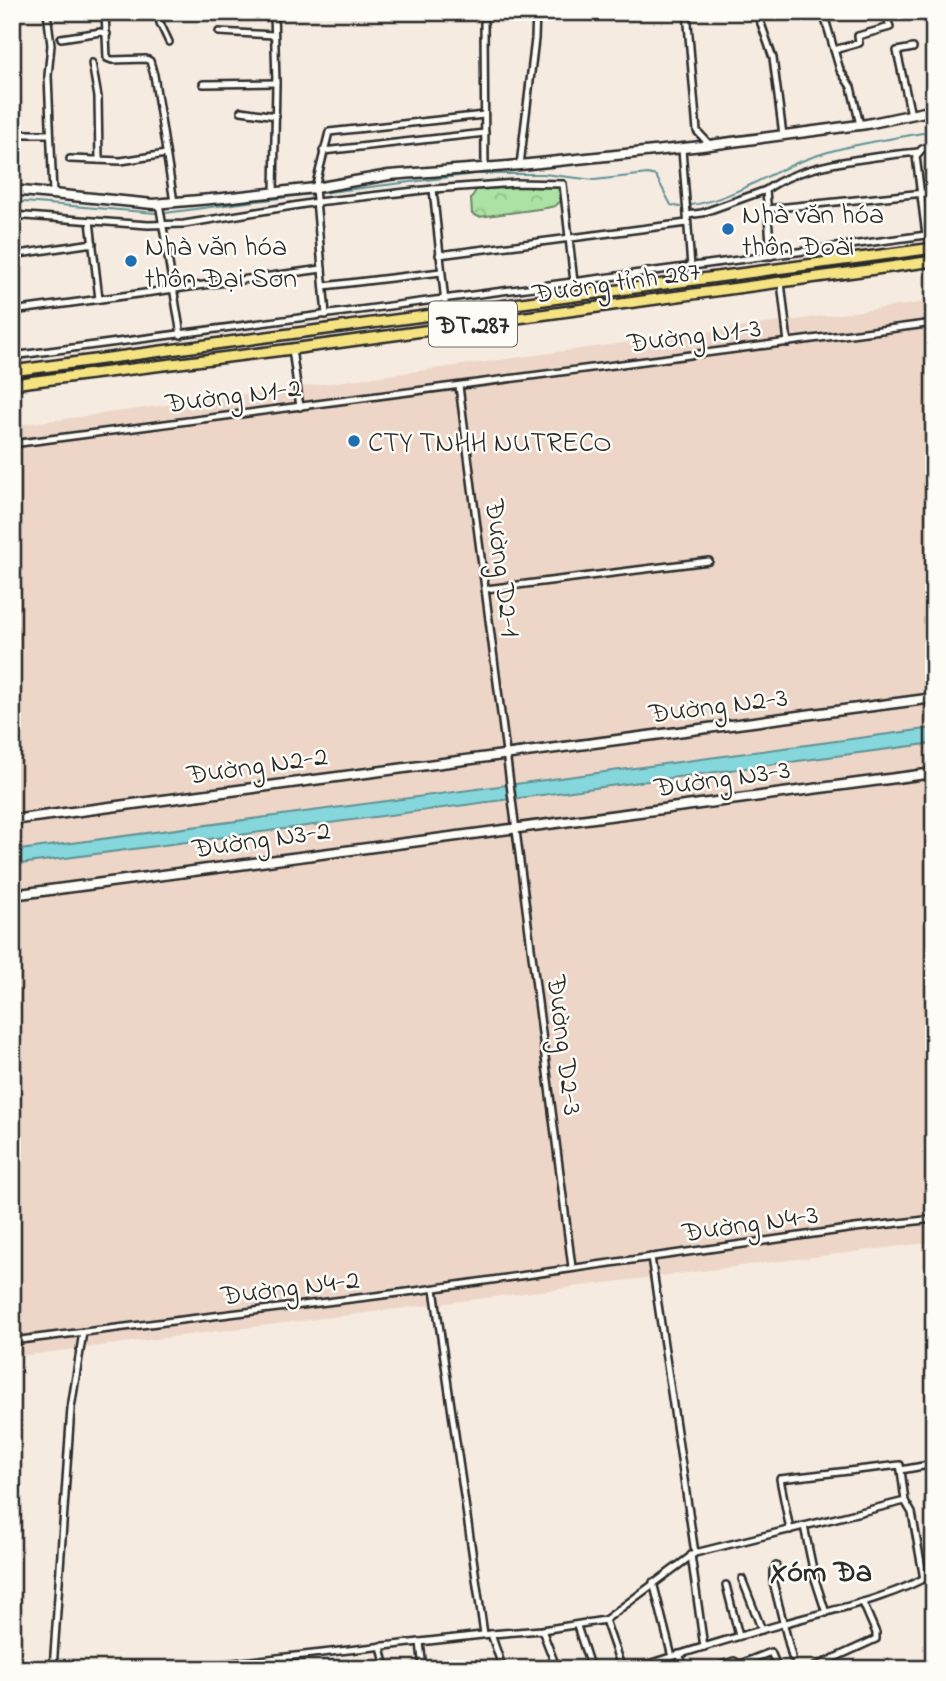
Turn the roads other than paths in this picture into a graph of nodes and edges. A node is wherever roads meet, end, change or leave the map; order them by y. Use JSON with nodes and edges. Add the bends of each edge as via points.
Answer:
{"nodes":[{"id":1,"x":47,"y":12,"type":"edge"},
{"id":2,"x":105,"y":12,"type":"edge"},
{"id":3,"x":159,"y":12,"type":"edge"},
{"id":4,"x":274,"y":12,"type":"edge"},
{"id":5,"x":536,"y":12,"type":"edge"},
{"id":6,"x":687,"y":12,"type":"edge"},
{"id":7,"x":757,"y":12,"type":"edge"},
{"id":8,"x":823,"y":12,"type":"edge"},
{"id":9,"x":885,"y":12,"type":"edge"},
{"id":10,"x":484,"y":23,"type":"dead end"},
{"id":11,"x":219,"y":32,"type":"dead end"},
{"id":12,"x":107,"y":34,"type":"junction"},
{"id":13,"x":274,"y":35,"type":"junction"},
{"id":14,"x":61,"y":38,"type":"dead end"},
{"id":15,"x":169,"y":42,"type":"dead end"},
{"id":16,"x":913,"y":48,"type":"dead end"},
{"id":17,"x":834,"y":50,"type":"junction"},
{"id":18,"x":92,"y":63,"type":"dead end"},
{"id":19,"x":276,"y":83,"type":"junction"},
{"id":20,"x":203,"y":84,"type":"dead end"},
{"id":21,"x":934,"y":110,"type":"edge"},
{"id":22,"x":241,"y":111,"type":"dead end"},
{"id":23,"x":911,"y":114,"type":"junction"},
{"id":24,"x":484,"y":115,"type":"junction"},
{"id":25,"x":276,"y":116,"type":"junction"},
{"id":26,"x":860,"y":125,"type":"junction"},
{"id":27,"x":485,"y":133,"type":"junction"},
{"id":28,"x":12,"y":134,"type":"edge"},
{"id":29,"x":50,"y":134,"type":"junction"},
{"id":30,"x":783,"y":135,"type":"junction"},
{"id":31,"x":710,"y":145,"type":"junction"},
{"id":32,"x":934,"y":146,"type":"edge"},
{"id":33,"x":682,"y":149,"type":"junction"},
{"id":34,"x":323,"y":151,"type":"junction"},
{"id":35,"x":918,"y":152,"type":"junction"},
{"id":36,"x":166,"y":154,"type":"junction"},
{"id":37,"x":71,"y":159,"type":"dead end"},
{"id":38,"x":99,"y":160,"type":"junction"},
{"id":39,"x":520,"y":165,"type":"junction"},
{"id":40,"x":485,"y":168,"type":"junction"},
{"id":41,"x":315,"y":188,"type":"junction"},
{"id":42,"x":433,"y":189,"type":"junction"},
{"id":43,"x":12,"y":190,"type":"edge"},
{"id":44,"x":766,"y":190,"type":"junction"},
{"id":45,"x":274,"y":192,"type":"junction"},
{"id":46,"x":934,"y":192,"type":"edge"},
{"id":47,"x":52,"y":194,"type":"junction"},
{"id":48,"x":921,"y":194,"type":"junction"},
{"id":49,"x":173,"y":202,"type":"junction"},
{"id":50,"x":317,"y":202,"type":"junction"},
{"id":51,"x":159,"y":203,"type":"junction"},
{"id":52,"x":766,"y":209,"type":"junction"},
{"id":53,"x":12,"y":215,"type":"edge"},
{"id":54,"x":687,"y":215,"type":"junction"},
{"id":55,"x":90,"y":221,"type":"junction"},
{"id":56,"x":687,"y":223,"type":"junction"},
{"id":57,"x":163,"y":224,"type":"junction"},
{"id":58,"x":934,"y":234,"type":"edge"},
{"id":59,"x":926,"y":235,"type":"junction"},
{"id":60,"x":570,"y":237,"type":"junction"},
{"id":61,"x":93,"y":243,"type":"junction"},
{"id":62,"x":934,"y":248,"type":"edge"},
{"id":63,"x":12,"y":255,"type":"edge"},
{"id":64,"x":439,"y":255,"type":"junction"},
{"id":65,"x":771,"y":256,"type":"junction"},
{"id":66,"x":934,"y":261,"type":"edge"},
{"id":67,"x":691,"y":267,"type":"junction"},
{"id":68,"x":322,"y":269,"type":"junction"},
{"id":69,"x":441,"y":272,"type":"junction"},
{"id":70,"x":692,"y":280,"type":"junction"},
{"id":71,"x":575,"y":282,"type":"junction"},
{"id":72,"x":781,"y":282,"type":"junction"},
{"id":73,"x":324,"y":286,"type":"junction"},
{"id":74,"x":174,"y":289,"type":"junction"},
{"id":75,"x":99,"y":299,"type":"junction"},
{"id":76,"x":444,"y":299,"type":"junction"},
{"id":77,"x":12,"y":311,"type":"edge"},
{"id":78,"x":446,"y":312,"type":"junction"},
{"id":79,"x":326,"y":316,"type":"junction"},
{"id":80,"x":934,"y":323,"type":"edge"},
{"id":81,"x":326,"y":329,"type":"junction"},
{"id":82,"x":181,"y":335,"type":"junction"},
{"id":83,"x":788,"y":343,"type":"junction"},
{"id":84,"x":328,"y":344,"type":"junction"},
{"id":85,"x":292,"y":349,"type":"junction"},
{"id":86,"x":12,"y":356,"type":"edge"},
{"id":87,"x":12,"y":371,"type":"edge"},
{"id":88,"x":12,"y":384,"type":"edge"},
{"id":89,"x":459,"y":386,"type":"junction"},
{"id":90,"x":300,"y":407,"type":"junction"},
{"id":91,"x":12,"y":444,"type":"edge"},
{"id":92,"x":709,"y":561,"type":"dead end"},
{"id":93,"x":486,"y":589,"type":"junction"},
{"id":94,"x":934,"y":698,"type":"edge"},
{"id":95,"x":507,"y":755,"type":"junction"},
{"id":96,"x":934,"y":773,"type":"edge"},
{"id":97,"x":12,"y":820,"type":"edge"},
{"id":98,"x":517,"y":828,"type":"junction"},
{"id":99,"x":12,"y":895,"type":"edge"},
{"id":100,"x":934,"y":1219,"type":"edge"},
{"id":101,"x":651,"y":1257,"type":"junction"},
{"id":102,"x":572,"y":1268,"type":"junction"},
{"id":103,"x":434,"y":1289,"type":"junction"},
{"id":104,"x":83,"y":1332,"type":"junction"},
{"id":105,"x":12,"y":1341,"type":"edge"},
{"id":106,"x":934,"y":1464,"type":"edge"},
{"id":107,"x":901,"y":1470,"type":"junction"},
{"id":108,"x":905,"y":1501,"type":"junction"},
{"id":109,"x":804,"y":1526,"type":"junction"},
{"id":110,"x":790,"y":1530,"type":"junction"},
{"id":111,"x":693,"y":1554,"type":"junction"},
{"id":112,"x":776,"y":1566,"type":"dead end"},
{"id":113,"x":934,"y":1573,"type":"edge"},
{"id":114,"x":742,"y":1579,"type":"dead end"},
{"id":115,"x":924,"y":1579,"type":"junction"},
{"id":116,"x":653,"y":1582,"type":"junction"},
{"id":117,"x":726,"y":1585,"type":"dead end"},
{"id":118,"x":863,"y":1603,"type":"junction"},
{"id":119,"x":826,"y":1613,"type":"junction"},
{"id":120,"x":605,"y":1619,"type":"junction"},
{"id":121,"x":784,"y":1623,"type":"junction"},
{"id":122,"x":577,"y":1626,"type":"junction"},
{"id":123,"x":542,"y":1630,"type":"junction"},
{"id":124,"x":762,"y":1630,"type":"junction"},
{"id":125,"x":484,"y":1634,"type":"junction"},
{"id":126,"x":491,"y":1634,"type":"junction"},
{"id":127,"x":740,"y":1636,"type":"junction"},
{"id":128,"x":420,"y":1642,"type":"junction"},
{"id":129,"x":381,"y":1646,"type":"junction"},
{"id":130,"x":704,"y":1647,"type":"junction"},
{"id":131,"x":676,"y":1656,"type":"junction"},
{"id":132,"x":792,"y":1657,"type":"dead end"},
{"id":133,"x":233,"y":1666,"type":"edge"},
{"id":134,"x":503,"y":1667,"type":"edge"},
{"id":135,"x":196,"y":1668,"type":"edge"},
{"id":136,"x":53,"y":1669,"type":"edge"},
{"id":137,"x":180,"y":1669,"type":"edge"},
{"id":138,"x":386,"y":1669,"type":"edge"},
{"id":139,"x":423,"y":1669,"type":"edge"},
{"id":140,"x":493,"y":1669,"type":"edge"},
{"id":141,"x":557,"y":1669,"type":"edge"},
{"id":142,"x":591,"y":1669,"type":"edge"},
{"id":143,"x":622,"y":1669,"type":"edge"},
{"id":144,"x":633,"y":1669,"type":"edge"},
{"id":145,"x":685,"y":1669,"type":"edge"},
{"id":146,"x":709,"y":1669,"type":"edge"},
{"id":147,"x":778,"y":1669,"type":"edge"},
{"id":148,"x":810,"y":1669,"type":"edge"}],
"edges":[{"from":1,"to":29,"type":"street"},
{"from":2,"to":12,"type":"street"},
{"from":3,"to":15,"type":"street"},
{"from":4,"to":13,"type":"street"},
{"from":5,"to":39,"type":"street"},
{"from":6,"to":31,"type":"street","via":[[697,131]]},
{"from":7,"to":30,"type":"street","via":[[772,58]]},
{"from":8,"to":17,"type":"street"},
{"from":9,"to":17,"type":"street","via":[[890,27],[858,36],[859,43]]},
{"from":10,"to":24,"type":"street"},
{"from":11,"to":13,"type":"street"},
{"from":12,"to":14,"type":"street"},
{"from":12,"to":36,"type":"street","via":[[107,58],[150,61]]},
{"from":13,"to":19,"type":"street"},
{"from":16,"to":23,"type":"street","via":[[897,51]]},
{"from":17,"to":26,"type":"street","via":[[851,87]]},
{"from":18,"to":38,"type":"street","via":[[98,97]]},
{"from":19,"to":20,"type":"street"},
{"from":19,"to":25,"type":"street"},
{"from":21,"to":23,"type":"street"},
{"from":22,"to":25,"type":"street"},
{"from":23,"to":26,"type":"street"},
{"from":24,"to":27,"type":"street"},
{"from":24,"to":34,"type":"street","via":[[329,132]]},
{"from":25,"to":45,"type":"street"},
{"from":26,"to":30,"type":"street"},
{"from":27,"to":34,"type":"street"},
{"from":27,"to":40,"type":"street"},
{"from":28,"to":29,"type":"street"},
{"from":29,"to":47,"type":"street"},
{"from":30,"to":31,"type":"street"},
{"from":31,"to":33,"type":"street"},
{"from":32,"to":35,"type":"street"},
{"from":33,"to":39,"type":"street"},
{"from":33,"to":54,"type":"street"},
{"from":34,"to":41,"type":"street"},
{"from":35,"to":44,"type":"street","via":[[847,161],[778,181]]},
{"from":35,"to":48,"type":"street"},
{"from":36,"to":38,"type":"street"},
{"from":36,"to":49,"type":"street"},
{"from":37,"to":38,"type":"street"},
{"from":39,"to":40,"type":"street"},
{"from":40,"to":41,"type":"street","via":[[388,175]]},
{"from":41,"to":45,"type":"street"},
{"from":41,"to":50,"type":"street"},
{"from":42,"to":50,"type":"street"},
{"from":42,"to":60,"type":"street","via":[[563,184]]},
{"from":42,"to":64,"type":"street"},
{"from":43,"to":47,"type":"street"},
{"from":44,"to":52,"type":"street"},
{"from":44,"to":54,"type":"street"},
{"from":45,"to":49,"type":"street"},
{"from":46,"to":48,"type":"street"},
{"from":47,"to":51,"type":"street"},
{"from":48,"to":52,"type":"street"},
{"from":48,"to":59,"type":"street"},
{"from":49,"to":51,"type":"street"},
{"from":50,"to":57,"type":"street"},
{"from":50,"to":68,"type":"street"},
{"from":51,"to":57,"type":"street"},
{"from":52,"to":65,"type":"street"},
{"from":53,"to":55,"type":"street"},
{"from":54,"to":56,"type":"street"},
{"from":55,"to":57,"type":"street"},
{"from":55,"to":61,"type":"street"},
{"from":56,"to":60,"type":"street"},
{"from":56,"to":67,"type":"street"},
{"from":57,"to":74,"type":"street"},
{"from":58,"to":59,"type":"street"},
{"from":59,"to":65,"type":"street"},
{"from":60,"to":64,"type":"street"},
{"from":60,"to":71,"type":"street"},
{"from":61,"to":63,"type":"street"},
{"from":61,"to":75,"type":"street"},
{"from":62,"to":70,"type":"main road","name":"Đường tỉnh 287","number":"ĐT.287"},
{"from":64,"to":69,"type":"street"},
{"from":65,"to":67,"type":"street"},
{"from":66,"to":72,"type":"main road","name":"Đường tỉnh 287","number":"ĐT.287"},
{"from":67,"to":70,"type":"street"},
{"from":67,"to":71,"type":"street"},
{"from":68,"to":73,"type":"street"},
{"from":68,"to":74,"type":"street"},
{"from":69,"to":73,"type":"street"},
{"from":69,"to":76,"type":"street"},
{"from":70,"to":78,"type":"main road","name":"Đường tỉnh 287","number":"ĐT.287"},
{"from":71,"to":76,"type":"street"},
{"from":72,"to":83,"type":"street"},
{"from":72,"to":84,"type":"main road","name":"Đường tỉnh 287","number":"ĐT.287"},
{"from":73,"to":79,"type":"street"},
{"from":74,"to":75,"type":"street"},
{"from":74,"to":82,"type":"street"},
{"from":75,"to":77,"type":"street"},
{"from":76,"to":78,"type":"street"},
{"from":76,"to":79,"type":"street"},
{"from":78,"to":81,"type":"main road","name":"Đường tỉnh 287","number":"ĐT.287"},
{"from":79,"to":82,"type":"street"},
{"from":80,"to":83,"type":"street","name":"Đường N1-3"},
{"from":81,"to":84,"type":"main road"},
{"from":81,"to":87,"type":"main road","name":"Đường tỉnh 287","number":"ĐT.287"},
{"from":82,"to":86,"type":"street"},
{"from":83,"to":89,"type":"street","name":"Đường N1-3"},
{"from":84,"to":85,"type":"main road","name":"Đường tỉnh 287","number":"ĐT.287"},
{"from":85,"to":88,"type":"main road","name":"Đường tỉnh 287","number":"ĐT.287"},
{"from":85,"to":90,"type":"street"},
{"from":89,"to":90,"type":"street","name":"Đường N1-2"},
{"from":89,"to":93,"type":"street","name":"Đường D2-1"},
{"from":90,"to":91,"type":"street","name":"Đường N1-2"},
{"from":92,"to":93,"type":"street"},
{"from":93,"to":95,"type":"street","name":"Đường D2-1"},
{"from":94,"to":95,"type":"street","name":"Đường N2-3"},
{"from":95,"to":97,"type":"street","name":"Đường N2-2"},
{"from":95,"to":98,"type":"street","name":"Đường D2-1"},
{"from":96,"to":98,"type":"street","name":"Đường N3-3"},
{"from":98,"to":99,"type":"street","name":"Đường N3-2"},
{"from":98,"to":102,"type":"street","name":"Đường D2-3"},
{"from":100,"to":101,"type":"street","name":"Đường N4-3"},
{"from":101,"to":102,"type":"street","name":"Đường N4-3"},
{"from":101,"to":111,"type":"street"},
{"from":102,"to":103,"type":"street","name":"Đường N4-2"},
{"from":103,"to":104,"type":"street","name":"Đường N4-2"},
{"from":103,"to":125,"type":"street"},
{"from":104,"to":105,"type":"street","name":"Đường N4-2"},
{"from":104,"to":136,"type":"street","via":[[71,1408]]},
{"from":106,"to":107,"type":"street"},
{"from":107,"to":108,"type":"street"},
{"from":107,"to":110,"type":"street","via":[[900,1465],[780,1479]]},
{"from":108,"to":109,"type":"street"},
{"from":108,"to":115,"type":"street","via":[[912,1513]]},
{"from":109,"to":110,"type":"street"},
{"from":109,"to":119,"type":"street"},
{"from":110,"to":111,"type":"street"},
{"from":111,"to":116,"type":"street"},
{"from":111,"to":130,"type":"street"},
{"from":112,"to":121,"type":"street","via":[[773,1582]]},
{"from":113,"to":115,"type":"street"},
{"from":114,"to":124,"type":"street"},
{"from":115,"to":118,"type":"street"},
{"from":116,"to":120,"type":"street"},
{"from":116,"to":131,"type":"street"},
{"from":117,"to":127,"type":"street"},
{"from":118,"to":119,"type":"street"},
{"from":118,"to":148,"type":"street","via":[[876,1639]]},
{"from":119,"to":121,"type":"street"},
{"from":120,"to":122,"type":"street"},
{"from":120,"to":143,"type":"street"},
{"from":121,"to":124,"type":"street"},
{"from":121,"to":132,"type":"street"},
{"from":122,"to":123,"type":"street"},
{"from":122,"to":142,"type":"street"},
{"from":123,"to":126,"type":"street"},
{"from":123,"to":141,"type":"street"},
{"from":124,"to":127,"type":"street"},
{"from":125,"to":126,"type":"street"},
{"from":125,"to":128,"type":"street"},
{"from":126,"to":134,"type":"street"},
{"from":127,"to":130,"type":"street"},
{"from":128,"to":129,"type":"street"},
{"from":128,"to":139,"type":"street"},
{"from":129,"to":133,"type":"street"},
{"from":129,"to":138,"type":"street"},
{"from":130,"to":131,"type":"street"},
{"from":131,"to":144,"type":"street"},
{"from":131,"to":145,"type":"street"},
{"from":133,"to":135,"type":"street"},
{"from":134,"to":140,"type":"street"},
{"from":135,"to":137,"type":"street"},
{"from":146,"to":147,"type":"street","via":[[771,1652]]}]}
